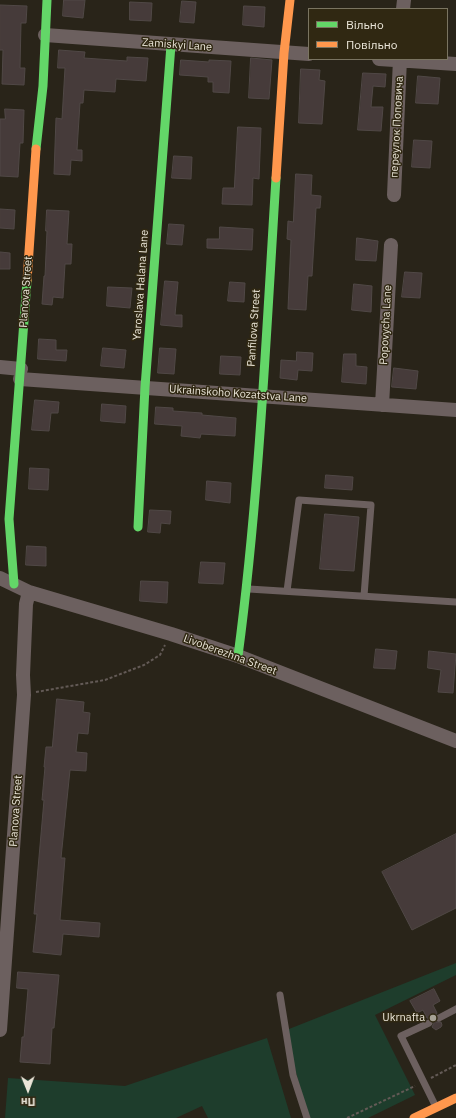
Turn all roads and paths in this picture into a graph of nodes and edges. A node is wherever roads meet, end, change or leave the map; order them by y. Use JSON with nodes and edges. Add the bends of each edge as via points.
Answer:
{"nodes":[{"id":1,"x":47,"y":0,"type":"edge"},
{"id":2,"x":290,"y":0,"type":"edge"},
{"id":3,"x":45,"y":35,"type":"junction"},
{"id":4,"x":171,"y":45,"type":"junction"},
{"id":5,"x":284,"y":53,"type":"junction"},
{"id":6,"x":308,"y":54,"type":"edge"},
{"id":7,"x":400,"y":60,"type":"edge"},
{"id":8,"x":456,"y":64,"type":"edge"},
{"id":9,"x":394,"y":195,"type":"dead end"},
{"id":10,"x":391,"y":245,"type":"dead end"},
{"id":11,"x":0,"y":367,"type":"edge"},
{"id":12,"x":21,"y":374,"type":"junction"},
{"id":13,"x":145,"y":387,"type":"junction"},
{"id":14,"x":262,"y":396,"type":"junction"},
{"id":15,"x":382,"y":405,"type":"junction"},
{"id":16,"x":456,"y":410,"type":"edge"},
{"id":17,"x":138,"y":527,"type":"dead end"},
{"id":18,"x":0,"y":578,"type":"edge"},
{"id":19,"x":14,"y":584,"type":"junction"},
{"id":20,"x":247,"y":589,"type":"junction"},
{"id":21,"x":287,"y":591,"type":"junction"},
{"id":22,"x":29,"y":592,"type":"junction"},
{"id":23,"x":364,"y":596,"type":"junction"},
{"id":24,"x":456,"y":602,"type":"edge"},
{"id":25,"x":171,"y":634,"type":"junction"},
{"id":26,"x":238,"y":656,"type":"junction"},
{"id":27,"x":24,"y":695,"type":"junction"},
{"id":28,"x":456,"y":741,"type":"edge"},
{"id":29,"x":280,"y":995,"type":"dead end"},
{"id":30,"x":456,"y":1009,"type":"edge"},
{"id":31,"x":439,"y":1018,"type":"dead end"},
{"id":32,"x":429,"y":1023,"type":"dead end"},
{"id":33,"x":0,"y":1030,"type":"edge"},
{"id":34,"x":456,"y":1065,"type":"edge"},
{"id":35,"x":423,"y":1082,"type":"junction"},
{"id":36,"x":456,"y":1098,"type":"edge"},
{"id":37,"x":436,"y":1107,"type":"junction"},
{"id":38,"x":307,"y":1118,"type":"edge"},
{"id":39,"x":347,"y":1118,"type":"edge"},
{"id":40,"x":414,"y":1118,"type":"edge"}],
"edges":[{"from":1,"to":3,"type":"main road","name":"Planova Street"},
{"from":2,"to":5,"type":"main road","name":"Panfilova Street"},
{"from":3,"to":4,"type":"street","name":"Zamiskyi Lane"},
{"from":3,"to":12,"type":"main road","name":"Planova Street"},
{"from":4,"to":5,"type":"street","name":"Zamiskyi Lane"},
{"from":4,"to":13,"type":"main road","name":"Yaroslava Halana Lane"},
{"from":5,"to":6,"type":"street","name":"Zamiskyi Lane"},
{"from":5,"to":14,"type":"main road","name":"Panfilova Street"},
{"from":7,"to":8,"type":"street"},
{"from":7,"to":9,"type":"street","name":"переулок Поповича"},
{"from":10,"to":15,"type":"street","name":"Popovycha Lane"},
{"from":11,"to":12,"type":"street","name":"Ukrainskoho Kozatstva Lane"},
{"from":12,"to":13,"type":"street","name":"Ukrainskoho Kozatstva Lane"},
{"from":12,"to":19,"type":"main road","name":"Planova Street","via":[[9,519]]},
{"from":13,"to":14,"type":"street","name":"Ukrainskoho Kozatstva Lane"},
{"from":13,"to":17,"type":"main road","name":"Yaroslava Halana Lane"},
{"from":14,"to":15,"type":"street","name":"Ukrainskoho Kozatstva Lane"},
{"from":14,"to":20,"type":"main road","name":"Panfilova Street"},
{"from":15,"to":16,"type":"street","name":"Ukrainskoho Kozatstva Lane"},
{"from":18,"to":19,"type":"street","name":"Livoberezhna Street"},
{"from":19,"to":22,"type":"street","name":"Livoberezhna Street"},
{"from":20,"to":21,"type":"lane"},
{"from":20,"to":26,"type":"main road","name":"Panfilova Street"},
{"from":21,"to":23,"type":"lane"},
{"from":21,"to":23,"type":"lane","via":[[299,500],[371,505]]},
{"from":22,"to":25,"type":"street","name":"Livoberezhna Street"},
{"from":22,"to":27,"type":"street","name":"Planova Street","via":[[26,604]]},
{"from":23,"to":24,"type":"lane"},
{"from":25,"to":26,"type":"street","name":"Livoberezhna Street"},
{"from":25,"to":27,"type":"path","via":[[160,655],[144,665],[105,680]]},
{"from":26,"to":28,"type":"street","name":"Livoberezhna Street"},
{"from":27,"to":33,"type":"street","name":"Planova Street"},
{"from":29,"to":38,"type":"lane","via":[[293,1075]]},
{"from":30,"to":31,"type":"lane"},
{"from":32,"to":35,"type":"lane","via":[[401,1036]]},
{"from":34,"to":35,"type":"path"},
{"from":35,"to":37,"type":"lane"},
{"from":35,"to":39,"type":"path"},
{"from":36,"to":37,"type":"main road"},
{"from":37,"to":40,"type":"main road"}]}
